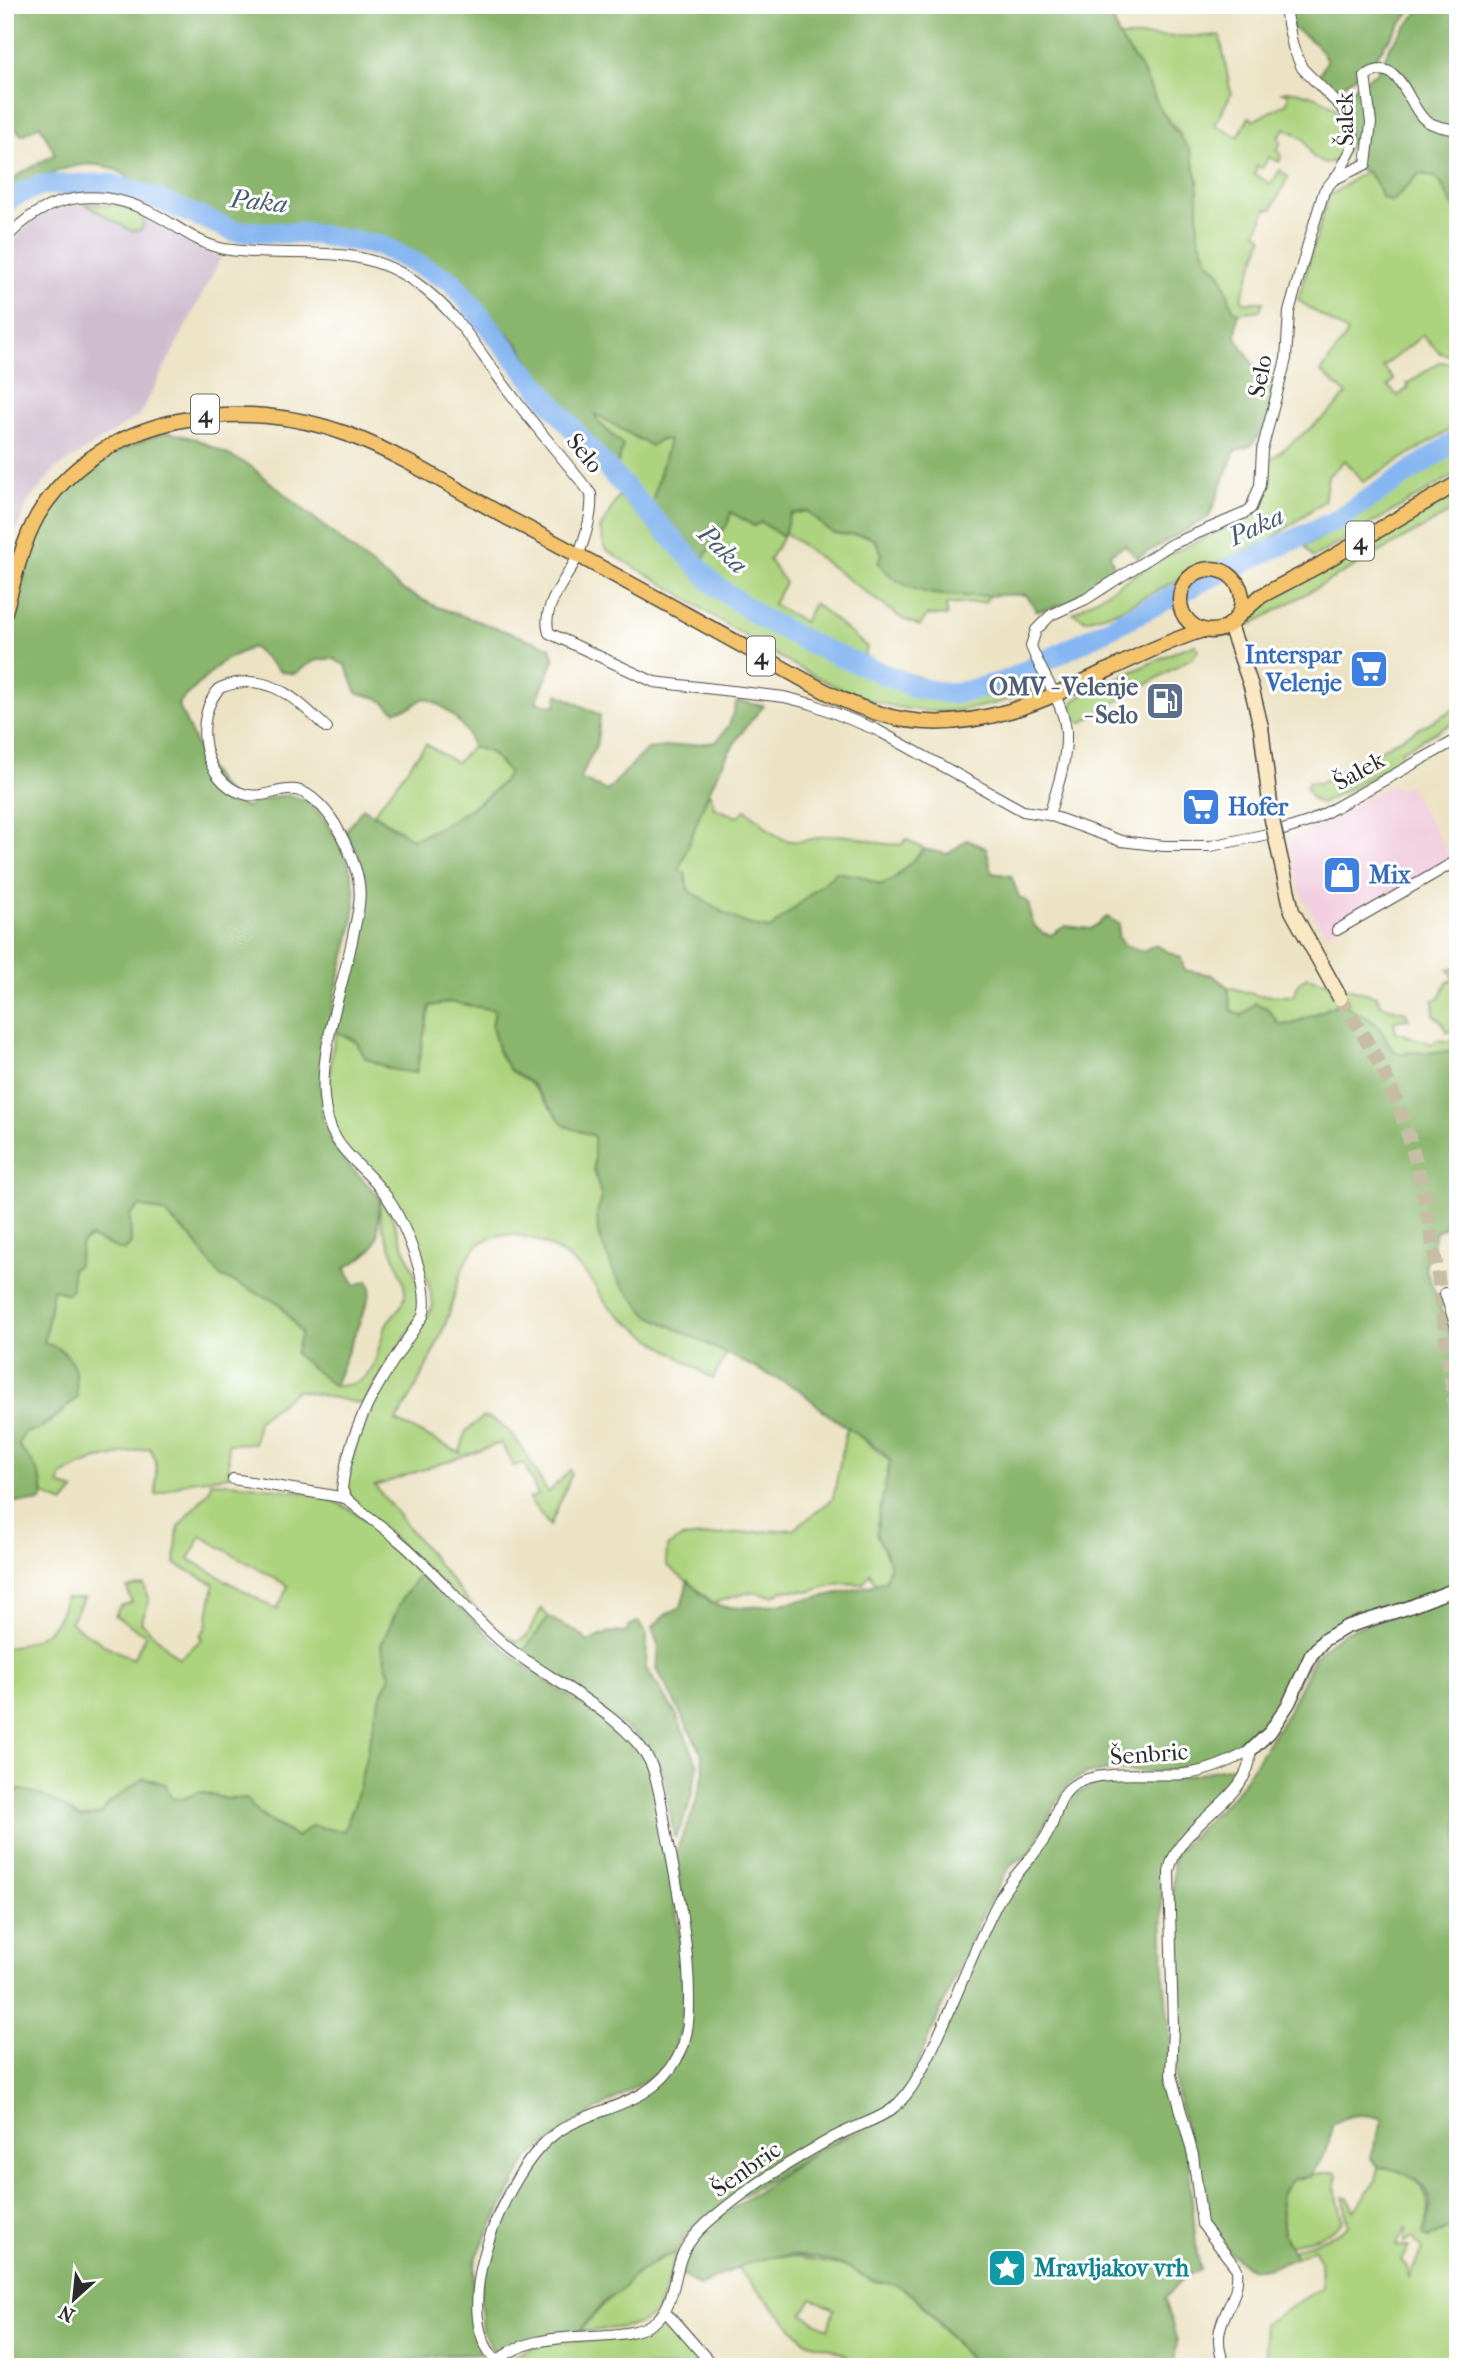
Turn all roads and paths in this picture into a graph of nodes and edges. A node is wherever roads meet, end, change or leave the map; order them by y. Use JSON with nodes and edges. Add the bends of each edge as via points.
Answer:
{"nodes":[{"id":1,"x":1284,"y":5,"type":"edge"},
{"id":2,"x":1458,"y":130,"type":"edge"},
{"id":3,"x":1334,"y":179,"type":"junction"},
{"id":4,"x":5,"y":240,"type":"edge"},
{"id":5,"x":1458,"y":483,"type":"edge"},
{"id":6,"x":579,"y":554,"type":"junction"},
{"id":7,"x":1261,"y":596,"type":"junction"},
{"id":8,"x":1242,"y":599,"type":"junction"},
{"id":9,"x":5,"y":612,"type":"edge"},
{"id":10,"x":1184,"y":613,"type":"junction"},
{"id":11,"x":1234,"y":621,"type":"junction"},
{"id":12,"x":1203,"y":630,"type":"junction"},
{"id":13,"x":1168,"y":643,"type":"junction"},
{"id":14,"x":1054,"y":695,"type":"junction"},
{"id":15,"x":327,"y":728,"type":"dead end"},
{"id":16,"x":1458,"y":739,"type":"edge"},
{"id":17,"x":1049,"y":815,"type":"junction"},
{"id":18,"x":1277,"y":832,"type":"joint"},
{"id":19,"x":1458,"y":860,"type":"edge"},
{"id":20,"x":1337,"y":930,"type":"dead end"},
{"id":21,"x":1340,"y":998,"type":"tunnel mouth"},
{"id":22,"x":1445,"y":1293,"type":"dead end"},
{"id":23,"x":1458,"y":1334,"type":"edge"},
{"id":24,"x":233,"y":1479,"type":"dead end"},
{"id":25,"x":346,"y":1499,"type":"junction"},
{"id":26,"x":1458,"y":1588,"type":"edge"},
{"id":27,"x":1250,"y":1751,"type":"junction"},
{"id":28,"x":665,"y":2311,"type":"junction"},
{"id":29,"x":495,"y":2364,"type":"edge"},
{"id":30,"x":714,"y":2367,"type":"edge"},
{"id":31,"x":1225,"y":2367,"type":"edge"}],
"edges":[{"from":1,"to":3,"type":"street","name":"Selo","via":[[1302,68],[1345,111],[1352,131],[1352,148]]},
{"from":2,"to":3,"type":"street","name":"Šalek","via":[[1423,118],[1404,85],[1386,70],[1374,69],[1364,76],[1371,123],[1366,164]]},
{"from":3,"to":14,"type":"street","name":"Selo","via":[[1324,191],[1289,312],[1286,359],[1262,450],[1260,485],[1251,508],[1170,545],[1051,615],[1037,629],[1031,646]]},
{"from":4,"to":6,"type":"street","name":"Selo","via":[[25,218],[46,206],[65,200],[111,198],[157,216],[206,244],[226,249],[345,253],[412,279],[463,323],[508,390],[591,494],[593,507]]},
{"from":5,"to":7,"type":"main road","number":"4"},
{"from":6,"to":9,"type":"main road","number":"4","via":[[346,434],[249,414],[205,414],[159,425],[112,444],[61,484],[41,510]]},
{"from":6,"to":14,"type":"main road","number":"4","via":[[809,683],[881,715],[965,722]]},
{"from":6,"to":17,"type":"street","name":"Selo","via":[[550,606],[546,623],[549,632],[565,643],[654,681],[812,704],[877,730],[1023,811]]},
{"from":7,"to":8,"type":"main road","number":"4"},
{"from":7,"to":11,"type":"main road","number":"4"},
{"from":8,"to":10,"type":"main road","via":[[1235,581],[1218,570],[1198,573],[1183,588]]},
{"from":8,"to":11,"type":"main road"},
{"from":10,"to":12,"type":"main road"},
{"from":10,"to":13,"type":"main road","number":"4","via":[[1183,630]]},
{"from":11,"to":12,"type":"main road","number":"4"},
{"from":11,"to":21,"type":"main road","bridge":true,"via":[[1261,727],[1272,820],[1292,911]]},
{"from":12,"to":13,"type":"main road","number":"4"},
{"from":13,"to":14,"type":"main road","number":"4"},
{"from":14,"to":17,"type":"street","via":[[1066,732],[1061,774]]},
{"from":15,"to":25,"type":"street","via":[[284,690],[250,681],[220,688],[203,722],[208,753],[225,783],[255,797],[295,790],[307,795],[335,824],[358,878],[360,904],[334,1016],[323,1097],[338,1146],[392,1207],[424,1282],[426,1306],[365,1407],[343,1475]]},
{"from":16,"to":18,"type":"street","name":"Šalek","via":[[1311,821]]},
{"from":17,"to":18,"type":"street","name":"Selo","via":[[1121,841],[1164,846],[1211,846]]},
{"from":19,"to":20,"type":"street"},
{"from":22,"to":23,"type":"street"},
{"from":24,"to":25,"type":"street"},
{"from":25,"to":29,"type":"street","via":[[399,1540],[510,1648],[633,1737],[650,1764],[671,1854],[686,1961],[687,2034],[671,2067],[645,2093],[556,2133],[526,2168],[481,2259],[477,2289],[480,2335]]},
{"from":26,"to":27,"type":"street","via":[[1346,1627],[1324,1640],[1311,1655],[1270,1732]]},
{"from":27,"to":28,"type":"street","name":"Šenbric","via":[[1209,1770],[1108,1777],[1073,1785],[1044,1839],[1000,1897],[908,2094],[887,2115],[829,2139],[708,2222],[684,2252]]},
{"from":27,"to":31,"type":"street","via":[[1246,1772],[1178,1844],[1169,1872],[1171,2075],[1193,2155],[1202,2224],[1237,2269],[1236,2292],[1219,2326]]},
{"from":28,"to":29,"type":"street","via":[[656,2321],[632,2332],[542,2341],[516,2348]]},
{"from":28,"to":30,"type":"street"}]}
